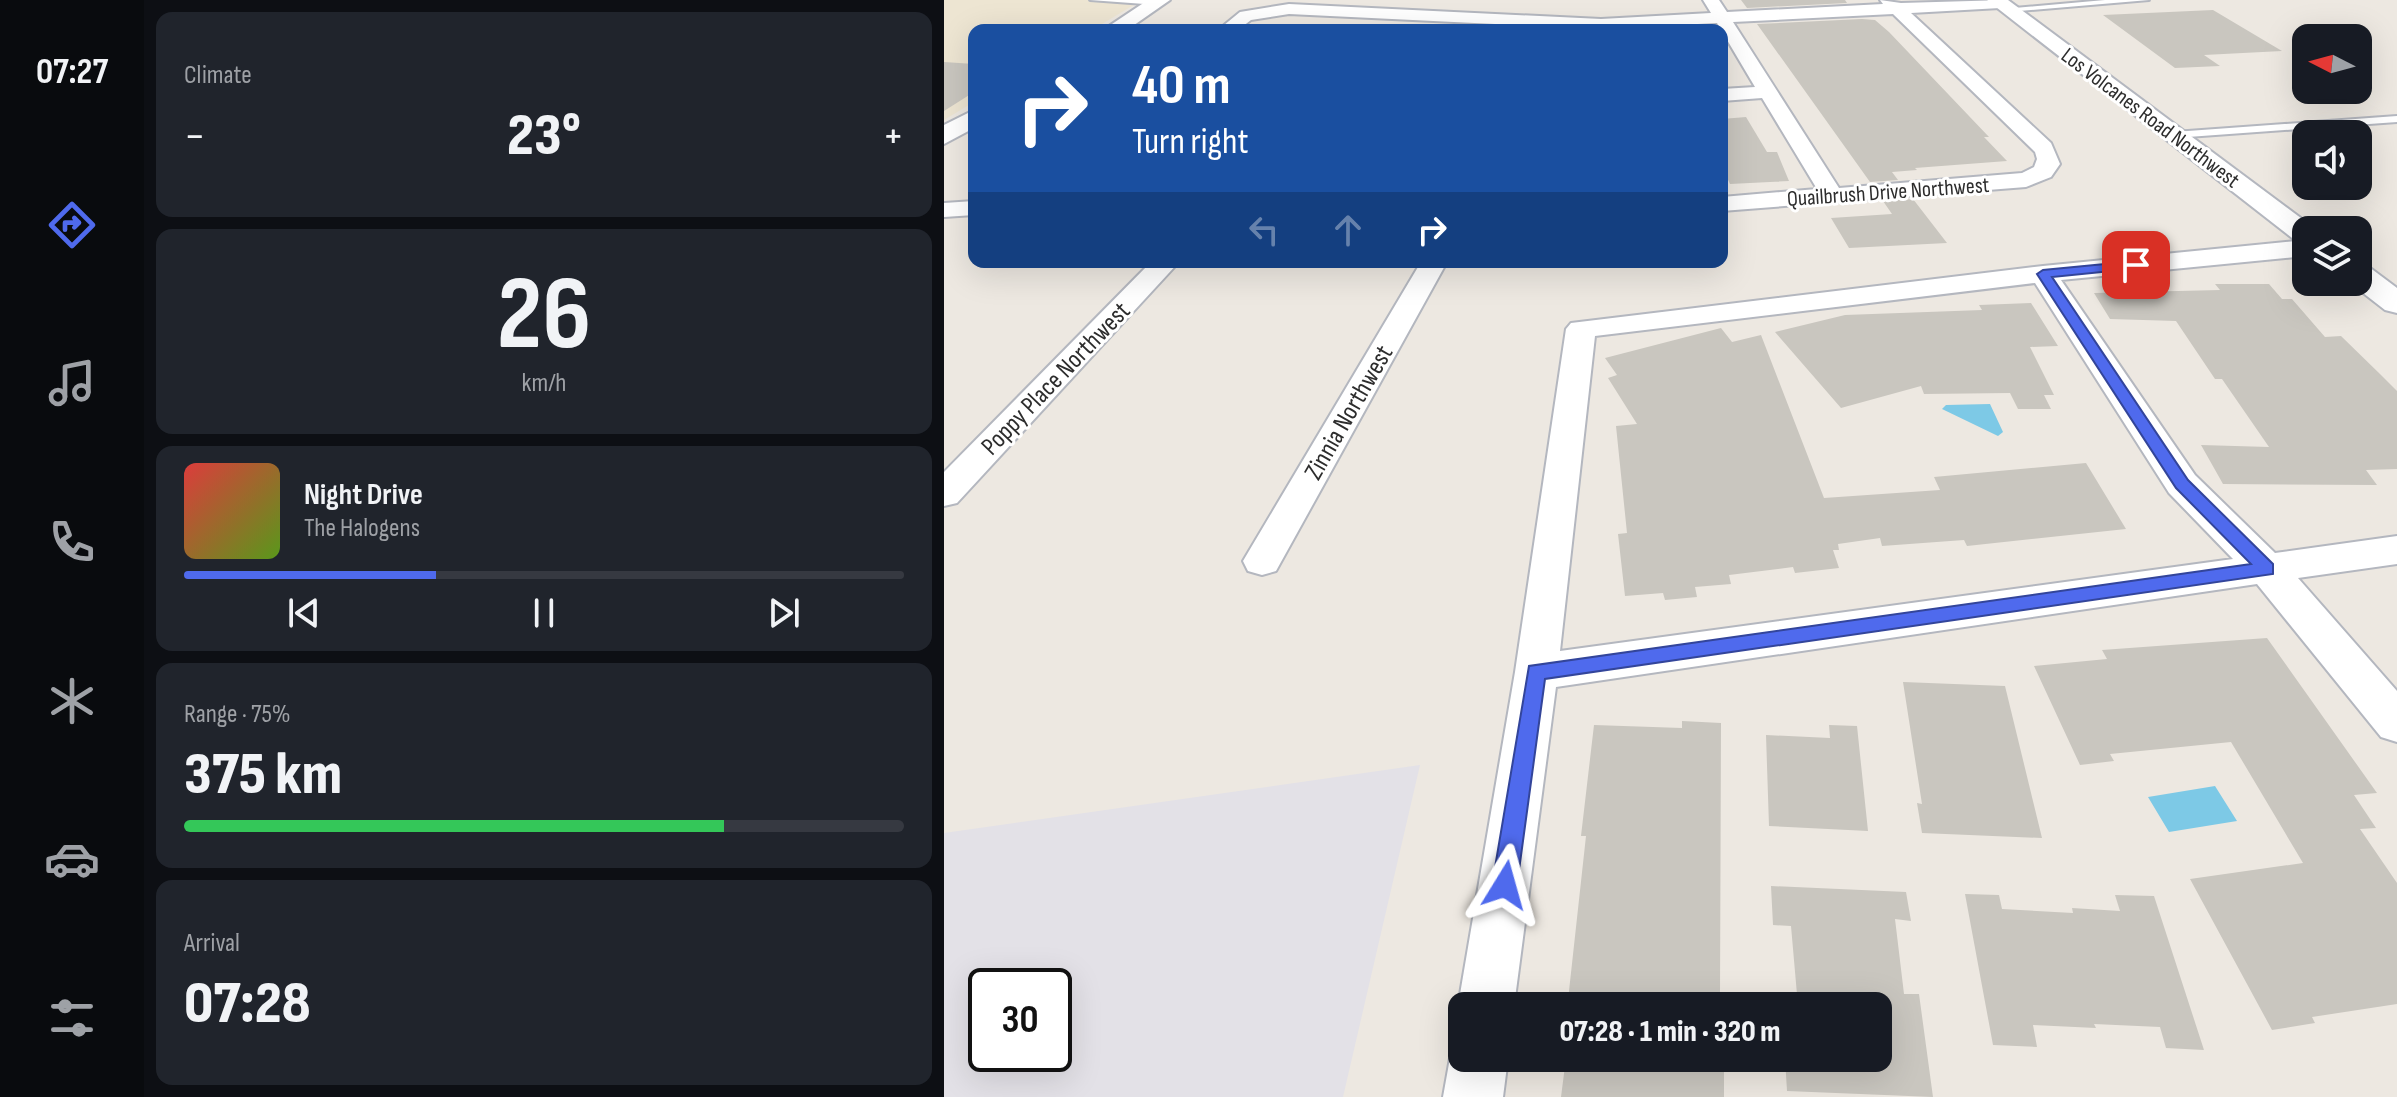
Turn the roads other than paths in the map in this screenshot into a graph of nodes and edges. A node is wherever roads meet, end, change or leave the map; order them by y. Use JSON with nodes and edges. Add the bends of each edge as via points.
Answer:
{"nodes":[{"id":1,"x":1094,"y":0,"type":"edge"},
{"id":2,"x":2145,"y":0,"type":"edge"},
{"id":3,"x":1160,"y":1,"type":"edge"},
{"id":4,"x":1892,"y":4,"type":"edge"},
{"id":5,"x":2001,"y":4,"type":"edge"},
{"id":6,"x":1716,"y":9,"type":"edge"},
{"id":7,"x":1123,"y":24,"type":"edge"},
{"id":8,"x":1235,"y":24,"type":"edge"},
{"id":9,"x":1601,"y":24,"type":"edge"},
{"id":10,"x":1601,"y":24,"type":"edge"},
{"id":11,"x":1728,"y":29,"type":"edge"},
{"id":12,"x":1767,"y":92,"type":"junction"},
{"id":13,"x":1728,"y":95,"type":"edge"},
{"id":14,"x":2397,"y":119,"type":"edge"},
{"id":15,"x":968,"y":121,"type":"edge"},
{"id":16,"x":2174,"y":135,"type":"junction"},
{"id":17,"x":944,"y":136,"type":"edge"},
{"id":18,"x":944,"y":195,"type":"edge"},
{"id":19,"x":1832,"y":195,"type":"junction"},
{"id":20,"x":968,"y":196,"type":"edge"},
{"id":21,"x":1728,"y":204,"type":"edge"},
{"id":22,"x":968,"y":208,"type":"edge"},
{"id":23,"x":944,"y":210,"type":"edge"},
{"id":24,"x":2292,"y":224,"type":"edge"},
{"id":25,"x":2292,"y":249,"type":"edge"},
{"id":26,"x":1160,"y":268,"type":"edge"},
{"id":27,"x":1431,"y":268,"type":"edge"},
{"id":28,"x":2043,"y":274,"type":"junction"},
{"id":29,"x":2372,"y":284,"type":"edge"},
{"id":30,"x":2397,"y":303,"type":"edge"},
{"id":31,"x":944,"y":494,"type":"edge"},
{"id":32,"x":2397,"y":550,"type":"edge"},
{"id":33,"x":1262,"y":561,"type":"dead end"},
{"id":34,"x":2267,"y":569,"type":"junction"},
{"id":35,"x":1536,"y":672,"type":"junction"},
{"id":36,"x":2397,"y":723,"type":"edge"},
{"id":37,"x":1488,"y":992,"type":"edge"},
{"id":38,"x":1477,"y":1072,"type":"edge"},
{"id":39,"x":1473,"y":1097,"type":"edge"}],
"edges":[{"from":1,"to":3,"type":"lane"},
{"from":2,"to":5,"type":"lane"},
{"from":3,"to":7,"type":"street"},
{"from":4,"to":5,"type":"street"},
{"from":4,"to":6,"type":"street"},
{"from":4,"to":19,"type":"street","name":"Quailbrush Drive Northwest","via":[[2043,148],[2049,165],[2026,180]]},
{"from":5,"to":16,"type":"street","name":"Los Volcanes Road Northwest"},
{"from":6,"to":9,"type":"street"},
{"from":8,"to":10,"type":"street","via":[[1262,11]]},
{"from":11,"to":12,"type":"street"},
{"from":12,"to":13,"type":"street"},
{"from":12,"to":19,"type":"street"},
{"from":14,"to":16,"type":"lane"},
{"from":15,"to":17,"type":"street"},
{"from":16,"to":24,"type":"street","name":"Los Volcanes Road Northwest"},
{"from":18,"to":20,"type":"street"},
{"from":19,"to":21,"type":"street","name":"Quailbrush Drive Northwest"},
{"from":22,"to":23,"type":"street"},
{"from":25,"to":28,"type":"street"},
{"from":26,"to":31,"type":"street","name":"Poppy Place Northwest"},
{"from":27,"to":33,"type":"street","name":"Zinnia Northwest"},
{"from":28,"to":34,"type":"street","via":[[2182,484]]},
{"from":28,"to":35,"type":"street","via":[[1581,329]]},
{"from":29,"to":30,"type":"street"},
{"from":32,"to":34,"type":"street"},
{"from":34,"to":35,"type":"street"},
{"from":34,"to":36,"type":"street"},
{"from":35,"to":37,"type":"street"},
{"from":38,"to":39,"type":"street"}]}
